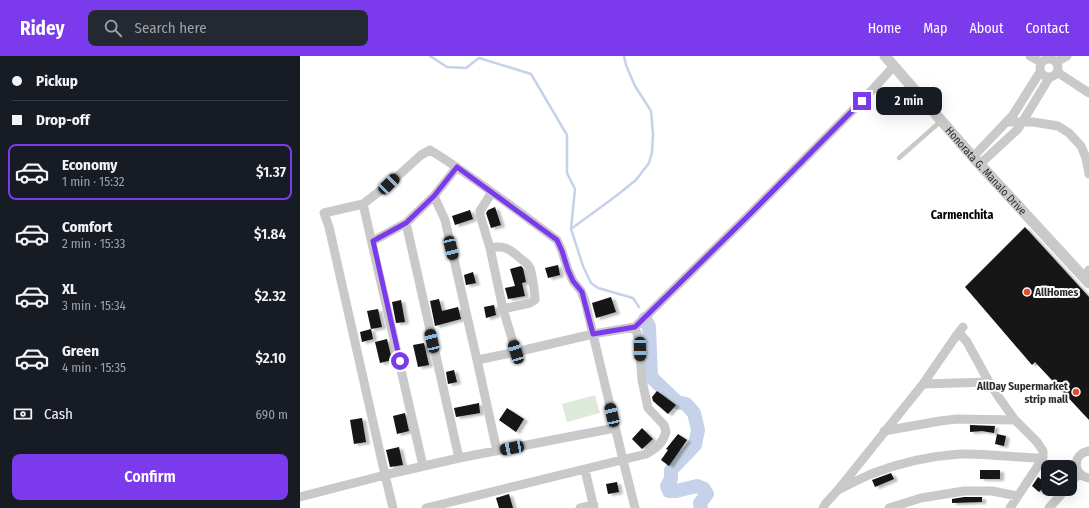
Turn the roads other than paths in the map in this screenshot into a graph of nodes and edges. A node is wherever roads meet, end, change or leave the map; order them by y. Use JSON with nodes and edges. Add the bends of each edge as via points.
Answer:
{"nodes":[{"id":1,"x":885,"y":56,"type":"edge"},
{"id":2,"x":1030,"y":56,"type":"edge"},
{"id":3,"x":1066,"y":56,"type":"edge"},
{"id":4,"x":1044,"y":59,"type":"edge"},
{"id":5,"x":1056,"y":62,"type":"junction"},
{"id":6,"x":894,"y":66,"type":"junction"},
{"id":7,"x":1040,"y":72,"type":"junction"},
{"id":8,"x":1057,"y":72,"type":"junction"},
{"id":9,"x":1049,"y":78,"type":"junction"},
{"id":10,"x":1089,"y":93,"type":"edge"},
{"id":11,"x":941,"y":121,"type":"junction"},
{"id":12,"x":1006,"y":122,"type":"junction"},
{"id":13,"x":1023,"y":122,"type":"junction"},
{"id":14,"x":899,"y":158,"type":"dead end"},
{"id":15,"x":977,"y":161,"type":"junction"},
{"id":16,"x":457,"y":167,"type":"junction"},
{"id":17,"x":1089,"y":174,"type":"edge"},
{"id":18,"x":492,"y":192,"type":"junction"},
{"id":19,"x":434,"y":196,"type":"junction"},
{"id":20,"x":363,"y":204,"type":"junction"},
{"id":21,"x":406,"y":223,"type":"junction"},
{"id":22,"x":373,"y":241,"type":"junction"},
{"id":23,"x":490,"y":248,"type":"junction"},
{"id":24,"x":1087,"y":277,"type":"edge"},
{"id":25,"x":503,"y":310,"type":"junction"},
{"id":26,"x":635,"y":327,"type":"junction"},
{"id":27,"x":963,"y":327,"type":"dead end"},
{"id":28,"x":593,"y":334,"type":"junction"},
{"id":29,"x":956,"y":336,"type":"junction"},
{"id":30,"x":516,"y":352,"type":"junction"},
{"id":31,"x":477,"y":360,"type":"junction"},
{"id":32,"x":988,"y":382,"type":"junction"},
{"id":33,"x":923,"y":384,"type":"junction"},
{"id":34,"x":1015,"y":420,"type":"junction"},
{"id":35,"x":615,"y":428,"type":"junction"},
{"id":36,"x":884,"y":431,"type":"junction"},
{"id":37,"x":497,"y":451,"type":"junction"},
{"id":38,"x":1089,"y":451,"type":"edge"},
{"id":39,"x":459,"y":458,"type":"junction"},
{"id":40,"x":1043,"y":458,"type":"junction"},
{"id":41,"x":623,"y":460,"type":"junction"},
{"id":42,"x":423,"y":466,"type":"junction"},
{"id":43,"x":585,"y":470,"type":"junction"},
{"id":44,"x":1078,"y":472,"type":"joint"},
{"id":45,"x":385,"y":476,"type":"junction"},
{"id":46,"x":1089,"y":478,"type":"edge"},
{"id":47,"x":838,"y":490,"type":"junction"},
{"id":48,"x":1018,"y":496,"type":"junction"},
{"id":49,"x":1060,"y":496,"type":"edge"},
{"id":50,"x":300,"y":497,"type":"edge"},
{"id":51,"x":594,"y":506,"type":"edge"},
{"id":52,"x":393,"y":508,"type":"edge"},
{"id":53,"x":426,"y":508,"type":"edge"},
{"id":54,"x":580,"y":508,"type":"edge"},
{"id":55,"x":635,"y":508,"type":"edge"},
{"id":56,"x":823,"y":508,"type":"edge"},
{"id":57,"x":889,"y":508,"type":"edge"},
{"id":58,"x":1010,"y":508,"type":"edge"},
{"id":59,"x":1049,"y":508,"type":"edge"}],
"edges":[{"from":1,"to":6,"type":"street","name":"Honorata G. Manalo Drive"},
{"from":2,"to":4,"type":"street"},
{"from":3,"to":5,"type":"street"},
{"from":4,"to":5,"type":"street"},
{"from":4,"to":7,"type":"street","via":[[1039,67]]},
{"from":5,"to":8,"type":"street"},
{"from":6,"to":11,"type":"street","name":"Honorata G. Manalo Drive"},
{"from":6,"to":26,"type":"street","via":[[747,217]]},
{"from":7,"to":9,"type":"street"},
{"from":7,"to":12,"type":"street"},
{"from":8,"to":9,"type":"street"},
{"from":8,"to":10,"type":"street"},
{"from":9,"to":13,"type":"street"},
{"from":11,"to":14,"type":"lane"},
{"from":11,"to":15,"type":"street","name":"Honorata G. Manalo Drive"},
{"from":12,"to":13,"type":"street"},
{"from":12,"to":15,"type":"street"},
{"from":13,"to":15,"type":"street","via":[[1018,129]]},
{"from":13,"to":17,"type":"street","via":[[1058,126],[1069,133],[1081,146]]},
{"from":15,"to":24,"type":"street","name":"Honorata G. Manalo Drive"},
{"from":16,"to":18,"type":"street"},
{"from":16,"to":19,"type":"street"},
{"from":16,"to":20,"type":"street","via":[[430,150]]},
{"from":18,"to":23,"type":"street","via":[[480,211]]},
{"from":18,"to":28,"type":"street","via":[[557,240],[573,281],[582,292]]},
{"from":19,"to":21,"type":"street"},
{"from":19,"to":31,"type":"street","via":[[445,220]]},
{"from":20,"to":22,"type":"street"},
{"from":20,"to":45,"type":"street","via":[[324,213]]},
{"from":21,"to":22,"type":"street"},
{"from":21,"to":39,"type":"street"},
{"from":22,"to":42,"type":"street"},
{"from":23,"to":25,"type":"street"},
{"from":23,"to":25,"type":"street","via":[[506,248],[530,268],[535,300]]},
{"from":25,"to":30,"type":"street"},
{"from":26,"to":28,"type":"street"},
{"from":26,"to":41,"type":"street","via":[[648,408],[664,425],[666,432],[657,448]]},
{"from":27,"to":29,"type":"street"},
{"from":28,"to":30,"type":"street"},
{"from":28,"to":35,"type":"street"},
{"from":29,"to":32,"type":"street","via":[[962,336],[967,342]]},
{"from":29,"to":33,"type":"street"},
{"from":30,"to":31,"type":"street"},
{"from":31,"to":37,"type":"street"},
{"from":32,"to":33,"type":"street"},
{"from":32,"to":34,"type":"street"},
{"from":33,"to":36,"type":"street"},
{"from":34,"to":36,"type":"street","via":[[957,419]]},
{"from":34,"to":40,"type":"street","via":[[1037,442],[1043,451]]},
{"from":35,"to":37,"type":"street"},
{"from":35,"to":41,"type":"street"},
{"from":36,"to":47,"type":"street"},
{"from":37,"to":39,"type":"street"},
{"from":38,"to":44,"type":"street","via":[[1077,459]]},
{"from":39,"to":42,"type":"street"},
{"from":40,"to":47,"type":"street","via":[[987,454],[936,456],[871,474]]},
{"from":40,"to":48,"type":"street"},
{"from":41,"to":43,"type":"street"},
{"from":41,"to":55,"type":"street"},
{"from":42,"to":45,"type":"street"},
{"from":43,"to":51,"type":"street"},
{"from":43,"to":53,"type":"street"},
{"from":44,"to":46,"type":"street"},
{"from":45,"to":50,"type":"street"},
{"from":45,"to":52,"type":"street"},
{"from":47,"to":56,"type":"street"},
{"from":48,"to":57,"type":"street","via":[[992,491],[964,491],[921,498]]},
{"from":48,"to":58,"type":"street"},
{"from":49,"to":59,"type":"street"},
{"from":51,"to":54,"type":"street"}]}
